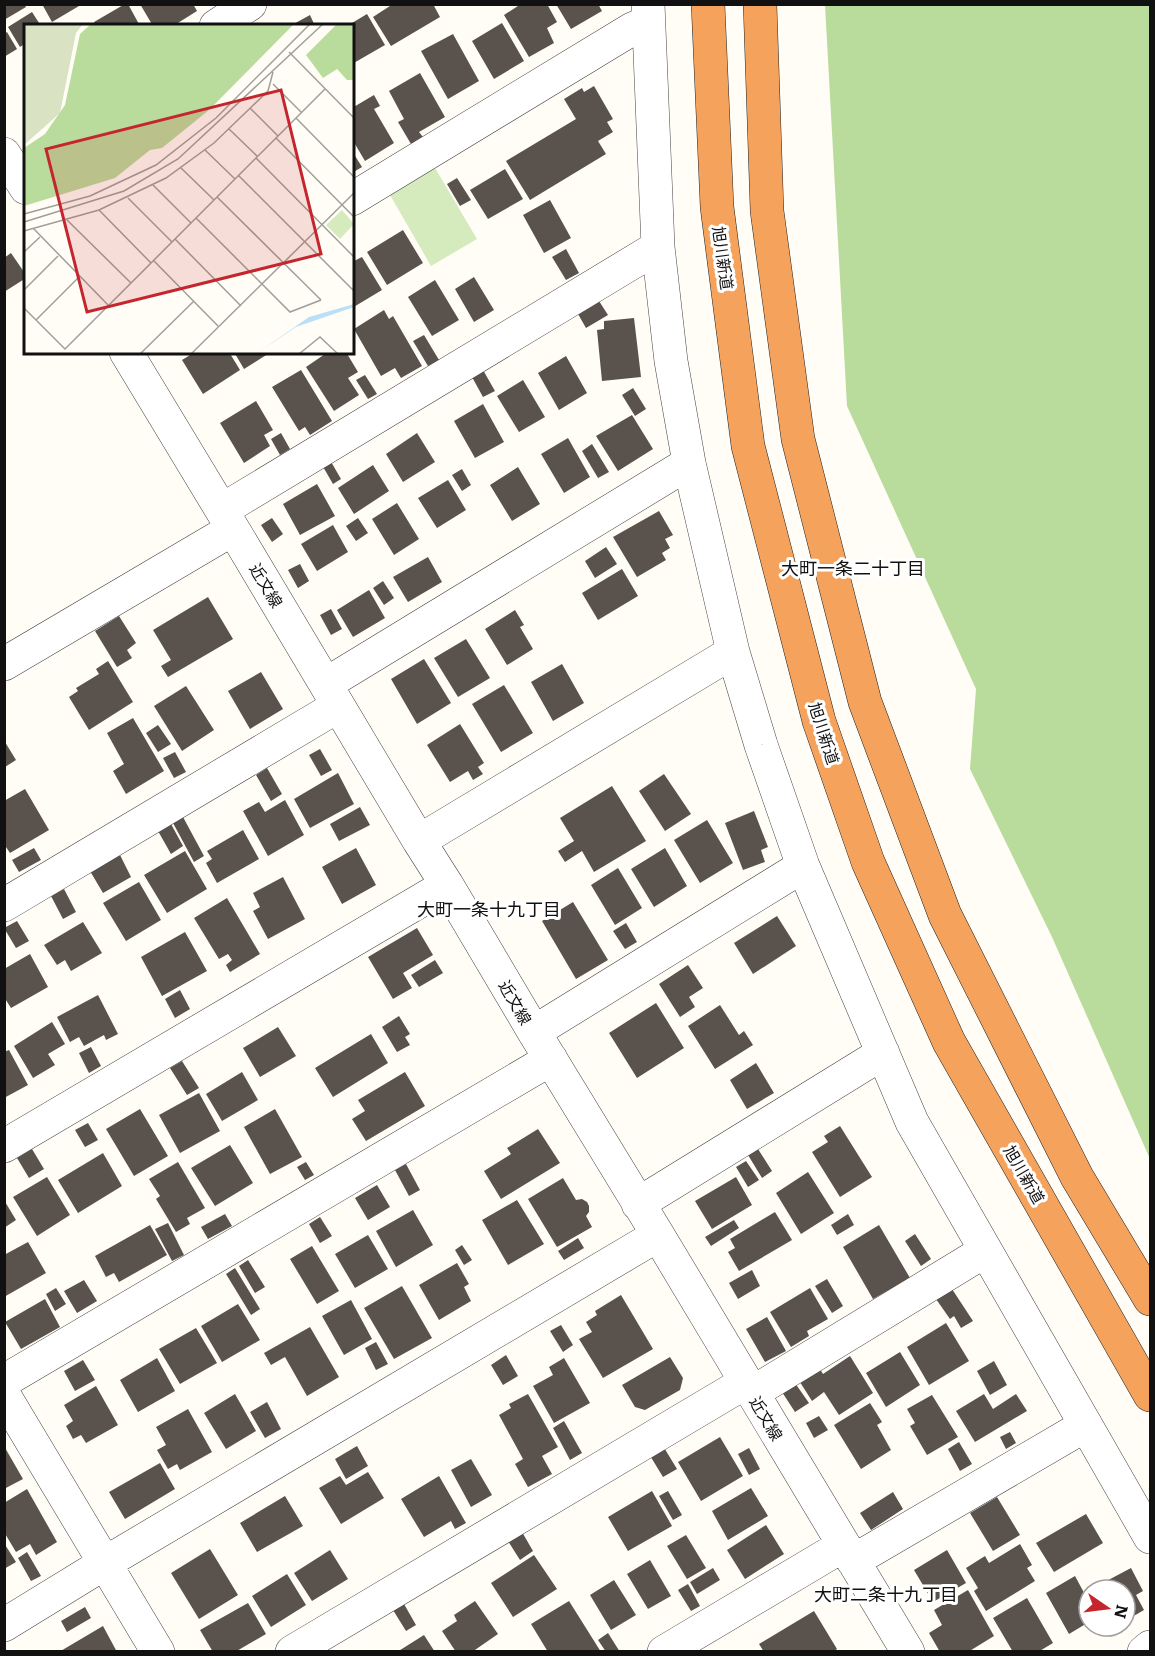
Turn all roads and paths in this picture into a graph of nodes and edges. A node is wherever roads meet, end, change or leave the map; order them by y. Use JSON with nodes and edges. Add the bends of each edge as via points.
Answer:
{"nodes":[{"id":1,"x":250,"y":4,"type":"edge"},
{"id":2,"x":708,"y":4,"type":"edge"},
{"id":3,"x":760,"y":4,"type":"edge"},
{"id":4,"x":648,"y":13,"type":"edge"},
{"id":5,"x":219,"y":24,"type":"edge"},
{"id":6,"x":24,"y":144,"type":"edge"},
{"id":7,"x":5,"y":154,"type":"edge"},
{"id":8,"x":24,"y":185,"type":"edge"},
{"id":9,"x":354,"y":198,"type":"edge"},
{"id":10,"x":658,"y":247,"type":"junction"},
{"id":11,"x":127,"y":354,"type":"edge"},
{"id":12,"x":688,"y":463,"type":"junction"},
{"id":13,"x":227,"y":519,"type":"junction"},
{"id":14,"x":733,"y":652,"type":"junction"},
{"id":15,"x":4,"y":664,"type":"edge"},
{"id":16,"x":332,"y":695,"type":"junction"},
{"id":17,"x":419,"y":842,"type":"junction"},
{"id":18,"x":803,"y":866,"type":"junction"},
{"id":19,"x":447,"y":885,"type":"junction"},
{"id":20,"x":4,"y":905,"type":"edge"},
{"id":21,"x":534,"y":1032,"type":"junction"},
{"id":22,"x":883,"y":1053,"type":"junction"},
{"id":23,"x":551,"y":1059,"type":"junction"},
{"id":24,"x":4,"y":1146,"type":"edge"},
{"id":25,"x":638,"y":1204,"type":"junction"},
{"id":26,"x":658,"y":1235,"type":"junction"},
{"id":27,"x":985,"y":1251,"type":"junction"},
{"id":28,"x":1150,"y":1299,"type":"edge"},
{"id":29,"x":4,"y":1381,"type":"edge"},
{"id":30,"x":749,"y":1388,"type":"junction"},
{"id":31,"x":4,"y":1395,"type":"edge"},
{"id":32,"x":1150,"y":1395,"type":"edge"},
{"id":33,"x":1086,"y":1425,"type":"junction"},
{"id":34,"x":1150,"y":1537,"type":"edge"},
{"id":35,"x":848,"y":1553,"type":"junction"},
{"id":36,"x":105,"y":1563,"type":"junction"},
{"id":37,"x":4,"y":1625,"type":"edge"},
{"id":38,"x":1150,"y":1647,"type":"edge"},
{"id":39,"x":158,"y":1652,"type":"edge"},
{"id":40,"x":292,"y":1652,"type":"edge"},
{"id":41,"x":664,"y":1652,"type":"edge"},
{"id":42,"x":908,"y":1652,"type":"edge"},
{"id":43,"x":1144,"y":1652,"type":"edge"}],
"edges":[{"from":1,"to":5,"type":"street"},
{"from":2,"to":32,"type":"highway","name":"旭川新道","via":[[717,207],[748,446],[819,721],[868,862],[949,1042]]},
{"from":3,"to":28,"type":"highway","via":[[767,211],[798,439],[865,702],[945,915],[1077,1177]]},
{"from":4,"to":9,"type":"street","via":[[632,29]]},
{"from":4,"to":10,"type":"street"},
{"from":6,"to":7,"type":"street"},
{"from":7,"to":8,"type":"street"},
{"from":10,"to":12,"type":"street"},
{"from":10,"to":13,"type":"street"},
{"from":11,"to":13,"type":"street","name":"近文線"},
{"from":12,"to":14,"type":"street"},
{"from":12,"to":16,"type":"street"},
{"from":13,"to":15,"type":"street"},
{"from":13,"to":16,"type":"street","name":"近文線"},
{"from":14,"to":17,"type":"street"},
{"from":14,"to":18,"type":"street"},
{"from":16,"to":17,"type":"street","name":"近文線"},
{"from":16,"to":20,"type":"street"},
{"from":17,"to":19,"type":"street","name":"近文線"},
{"from":18,"to":21,"type":"street"},
{"from":18,"to":22,"type":"street"},
{"from":19,"to":21,"type":"street","name":"近文線"},
{"from":19,"to":24,"type":"street"},
{"from":21,"to":23,"type":"street","name":"近文線"},
{"from":22,"to":25,"type":"street"},
{"from":22,"to":27,"type":"street","via":[[912,1122]]},
{"from":23,"to":25,"type":"street","name":"近文線"},
{"from":23,"to":29,"type":"street"},
{"from":25,"to":26,"type":"street","name":"近文線"},
{"from":26,"to":30,"type":"street","name":"近文線"},
{"from":26,"to":36,"type":"street"},
{"from":27,"to":30,"type":"street"},
{"from":27,"to":33,"type":"street"},
{"from":30,"to":35,"type":"street","name":"近文線"},
{"from":30,"to":40,"type":"street"},
{"from":31,"to":36,"type":"street"},
{"from":33,"to":34,"type":"street"},
{"from":33,"to":35,"type":"street"},
{"from":35,"to":41,"type":"street"},
{"from":35,"to":42,"type":"street","name":"近文線"},
{"from":36,"to":37,"type":"street"},
{"from":36,"to":39,"type":"street"},
{"from":38,"to":43,"type":"street"}]}
